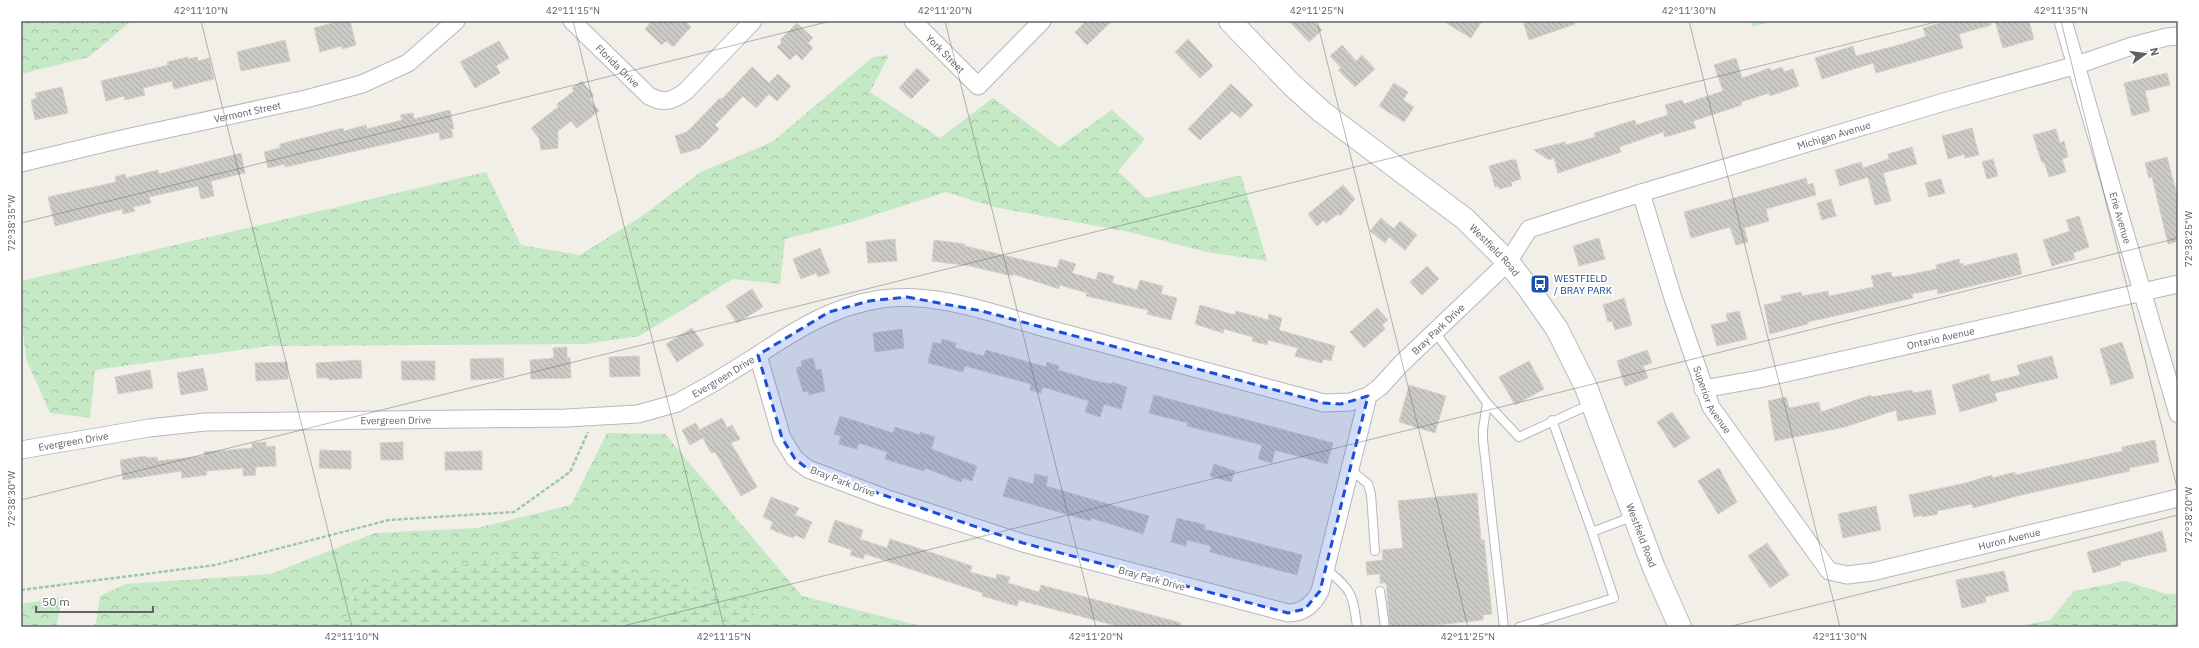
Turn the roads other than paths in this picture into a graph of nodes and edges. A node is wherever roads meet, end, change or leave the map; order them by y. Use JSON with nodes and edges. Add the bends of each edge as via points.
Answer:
{"nodes":[{"id":1,"x":456,"y":21,"type":"edge"},
{"id":2,"x":572,"y":21,"type":"edge"},
{"id":3,"x":753,"y":21,"type":"edge"},
{"id":4,"x":913,"y":21,"type":"edge"},
{"id":5,"x":1042,"y":21,"type":"edge"},
{"id":6,"x":1230,"y":21,"type":"edge"},
{"id":7,"x":2063,"y":21,"type":"edge"},
{"id":8,"x":2178,"y":36,"type":"edge"},
{"id":9,"x":2077,"y":65,"type":"junction"},
{"id":10,"x":21,"y":163,"type":"edge"},
{"id":11,"x":1641,"y":193,"type":"junction"},
{"id":12,"x":1508,"y":262,"type":"junction"},
{"id":13,"x":2178,"y":284,"type":"edge"},
{"id":14,"x":2144,"y":292,"type":"junction"},
{"id":15,"x":1435,"y":332,"type":"junction"},
{"id":16,"x":758,"y":354,"type":"junction"},
{"id":17,"x":1703,"y":389,"type":"junction"},
{"id":18,"x":1368,"y":396,"type":"junction"},
{"id":19,"x":1593,"y":403,"type":"junction"},
{"id":20,"x":1487,"y":404,"type":"junction"},
{"id":21,"x":2178,"y":414,"type":"edge"},
{"id":22,"x":1552,"y":420,"type":"junction"},
{"id":23,"x":21,"y":450,"type":"edge"},
{"id":24,"x":1350,"y":469,"type":"junction"},
{"id":25,"x":2178,"y":498,"type":"edge"},
{"id":26,"x":1634,"y":515,"type":"junction"},
{"id":27,"x":1592,"y":532,"type":"junction"},
{"id":28,"x":1375,"y":551,"type":"dead end"},
{"id":29,"x":1326,"y":569,"type":"junction"},
{"id":30,"x":1840,"y":574,"type":"joint"},
{"id":31,"x":1380,"y":591,"type":"dead end"},
{"id":32,"x":1358,"y":627,"type":"edge"},
{"id":33,"x":1385,"y":627,"type":"edge"},
{"id":34,"x":1504,"y":627,"type":"edge"},
{"id":35,"x":1519,"y":627,"type":"edge"},
{"id":36,"x":1680,"y":627,"type":"edge"}],
"edges":[{"from":1,"to":10,"type":"street","name":"Vermont Street","via":[[408,63],[362,84]]},
{"from":2,"to":3,"type":"street","name":"Florida Drive","via":[[649,96],[662,101],[670,101],[686,92]]},
{"from":4,"to":5,"type":"street","name":"York Street","via":[[978,86]]},
{"from":6,"to":12,"type":"main road","name":"Westfield Road","via":[[1309,101],[1345,131],[1447,205]]},
{"from":7,"to":9,"type":"street","name":"Erie Avenue"},
{"from":8,"to":9,"type":"street","name":"Michigan Avenue","via":[[2132,46]]},
{"from":9,"to":11,"type":"street","name":"Michigan Avenue"},
{"from":9,"to":14,"type":"street","name":"Erie Avenue"},
{"from":11,"to":12,"type":"street","name":"Michigan Avenue","via":[[1529,229]]},
{"from":11,"to":17,"type":"street","name":"Superior Avenue"},
{"from":12,"to":15,"type":"street","name":"Bray Park Drive"},
{"from":12,"to":19,"type":"main road","name":"Westfield Road","via":[[1557,329]]},
{"from":13,"to":14,"type":"street","name":"Ontario Avenue"},
{"from":14,"to":17,"type":"street","name":"Ontario Avenue","via":[[1759,379]]},
{"from":14,"to":21,"type":"street","name":"Erie Avenue"},
{"from":15,"to":18,"type":"street","name":"Bray Park Drive"},
{"from":15,"to":20,"type":"lane"},
{"from":16,"to":18,"type":"street","name":"Bray Park Drive","via":[[829,312],[869,301],[907,297],[982,311],[1324,403],[1341,404]]},
{"from":16,"to":23,"type":"street","name":"Evergreen Drive","via":[[713,383],[667,407],[638,414],[595,417],[205,422],[149,428]]},
{"from":16,"to":29,"type":"street","name":"Bray Park Drive","via":[[786,448],[799,463],[822,475],[1023,544],[1288,613],[1302,611],[1313,602],[1320,591]]},
{"from":17,"to":30,"type":"street","name":"Superior Avenue","via":[[1711,407],[1824,567]]},
{"from":18,"to":24,"type":"street","name":"Bray Park Drive"},
{"from":19,"to":22,"type":"lane"},
{"from":19,"to":26,"type":"main road","name":"Westfield Road"},
{"from":20,"to":22,"type":"lane","via":[[1519,437]]},
{"from":20,"to":34,"type":"lane","via":[[1483,440]]},
{"from":22,"to":27,"type":"lane"},
{"from":24,"to":28,"type":"lane","via":[[1368,484]]},
{"from":24,"to":29,"type":"street","name":"Bray Park Drive"},
{"from":25,"to":30,"type":"street","name":"Huron Avenue","via":[[1878,570]]},
{"from":26,"to":27,"type":"lane"},
{"from":26,"to":36,"type":"main road","name":"Westfield Road"},
{"from":27,"to":35,"type":"lane","via":[[1614,598]]},
{"from":29,"to":32,"type":"lane","via":[[1346,586],[1354,602]]},
{"from":31,"to":33,"type":"lane"}]}
